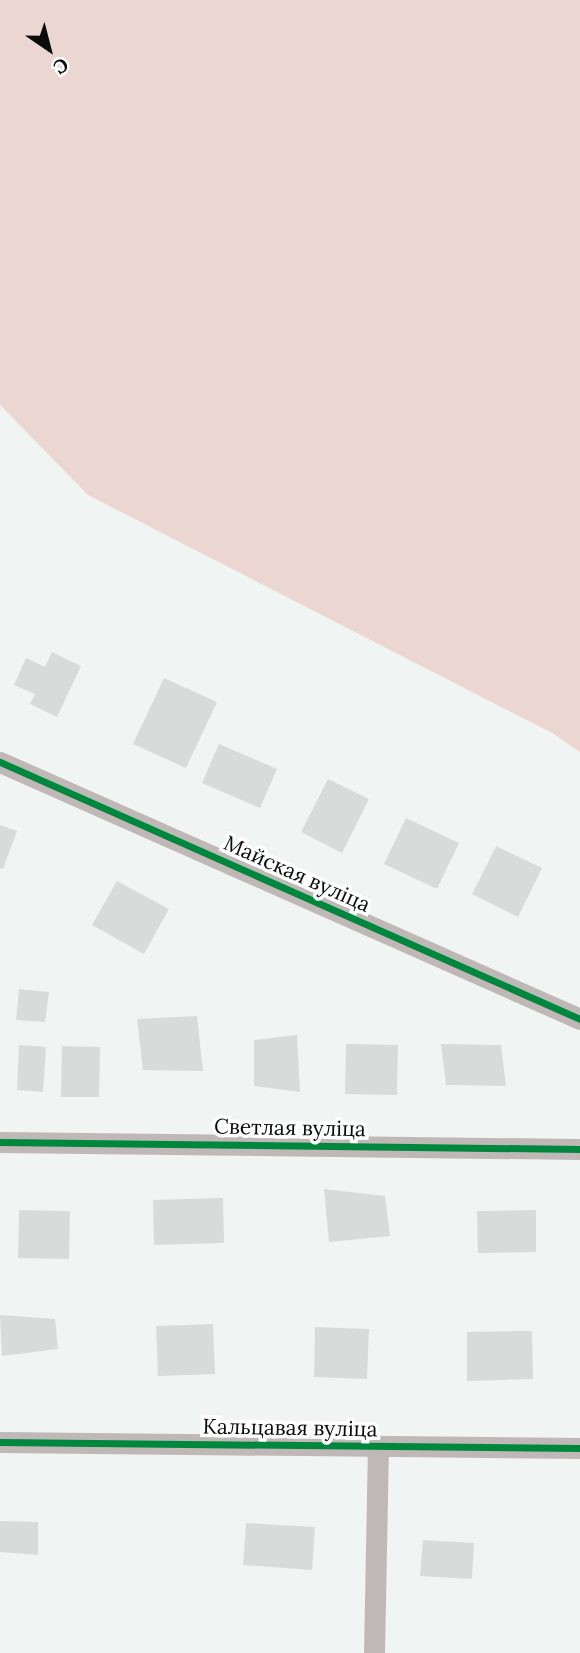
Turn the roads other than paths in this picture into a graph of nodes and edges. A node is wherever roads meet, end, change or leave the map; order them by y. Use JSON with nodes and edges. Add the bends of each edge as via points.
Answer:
{"nodes":[{"id":1,"x":0,"y":762,"type":"edge"},
{"id":2,"x":580,"y":1018,"type":"edge"},
{"id":3,"x":0,"y":1142,"type":"edge"},
{"id":4,"x":580,"y":1149,"type":"edge"},
{"id":5,"x":0,"y":1442,"type":"edge"},
{"id":6,"x":378,"y":1447,"type":"junction"},
{"id":7,"x":580,"y":1448,"type":"edge"},
{"id":8,"x":373,"y":1653,"type":"edge"}],
"edges":[{"from":1,"to":2,"type":"street","name":"Майская вуліца"},
{"from":3,"to":4,"type":"street","name":"Светлая вуліца"},
{"from":5,"to":6,"type":"street","name":"Кальцавая вуліца"},
{"from":6,"to":7,"type":"street","name":"Кальцавая вуліца"},
{"from":6,"to":8,"type":"street"}]}
